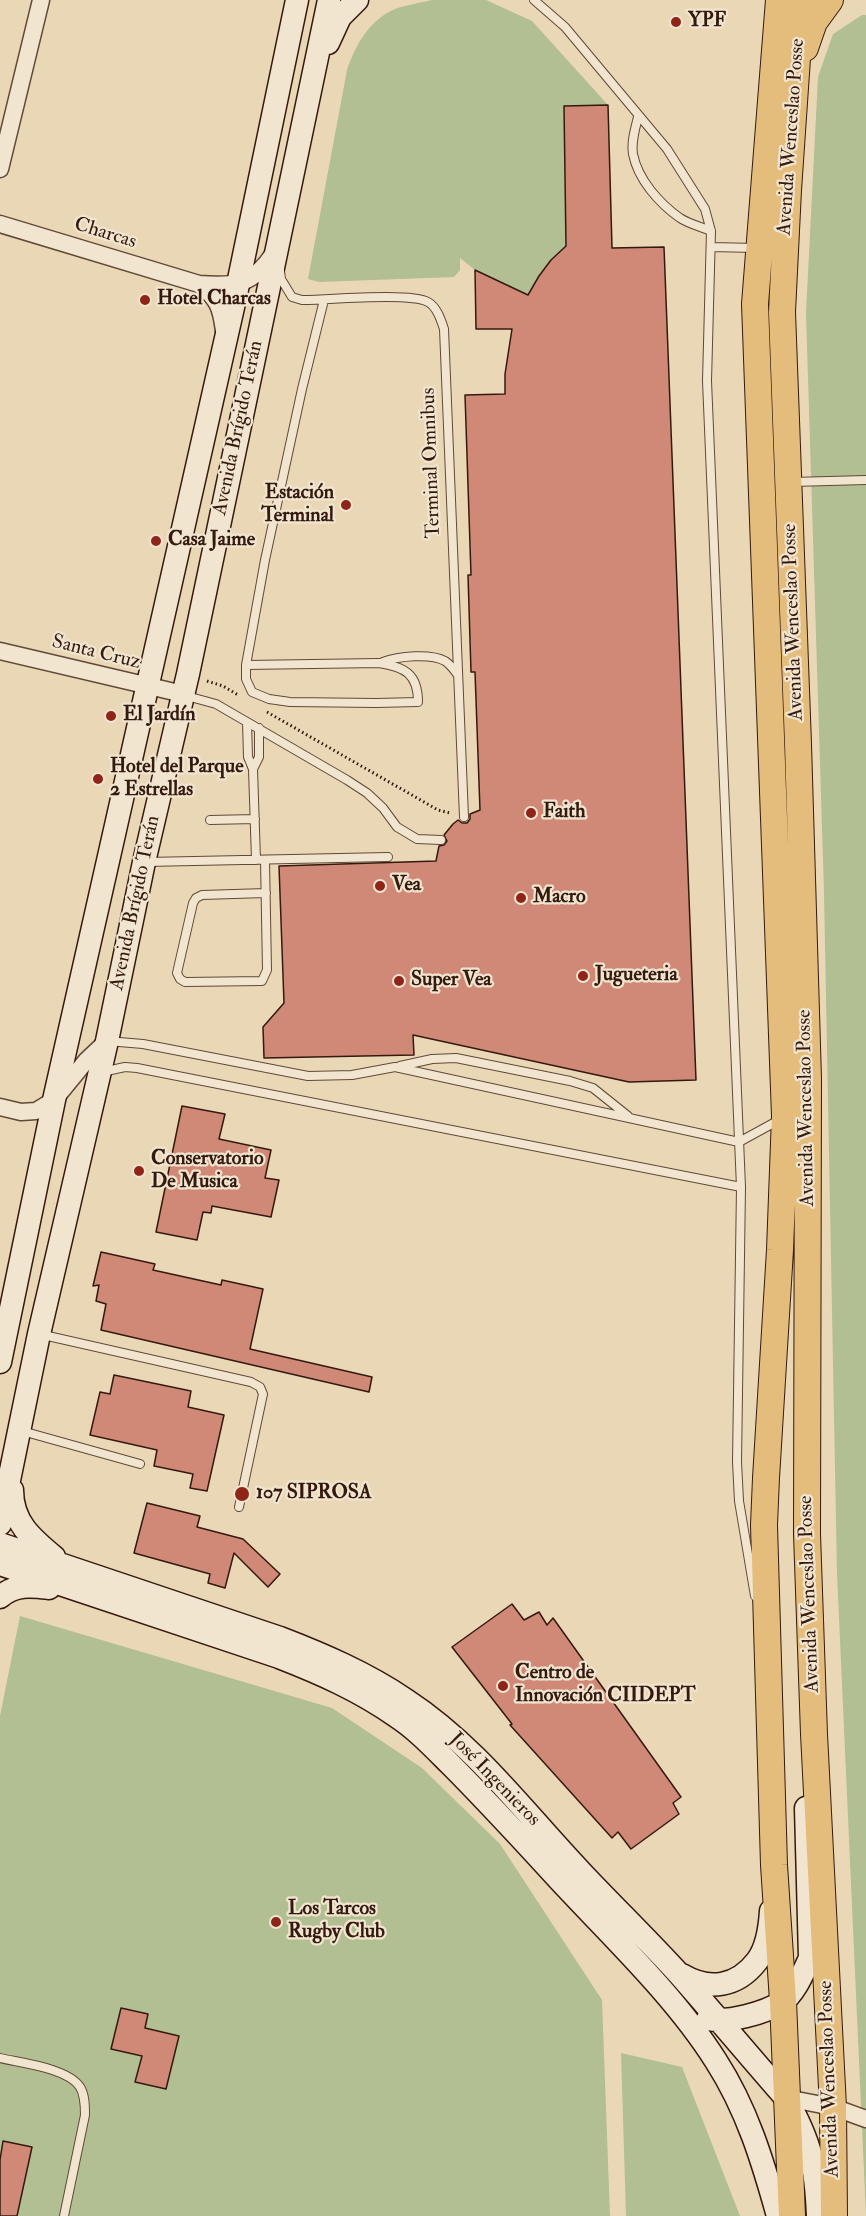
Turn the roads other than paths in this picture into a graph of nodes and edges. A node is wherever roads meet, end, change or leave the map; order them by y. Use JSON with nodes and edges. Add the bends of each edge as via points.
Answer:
{"nodes":[{"id":1,"x":41,"y":0,"type":"edge"},
{"id":2,"x":297,"y":0,"type":"edge"},
{"id":3,"x":329,"y":0,"type":"edge"},
{"id":4,"x":357,"y":0,"type":"edge"},
{"id":5,"x":534,"y":0,"type":"edge"},
{"id":6,"x":830,"y":0,"type":"edge"},
{"id":7,"x":783,"y":2,"type":"edge"},
{"id":8,"x":798,"y":68,"type":"junction"},
{"id":9,"x":310,"y":89,"type":"junction"},
{"id":10,"x":638,"y":117,"type":"junction"},
{"id":11,"x":0,"y":170,"type":"edge"},
{"id":12,"x":0,"y":224,"type":"edge"},
{"id":13,"x":711,"y":231,"type":"junction"},
{"id":14,"x":277,"y":247,"type":"junction"},
{"id":15,"x":711,"y":247,"type":"junction"},
{"id":16,"x":758,"y":248,"type":"junction"},
{"id":17,"x":238,"y":282,"type":"junction"},
{"id":18,"x":199,"y":284,"type":"junction"},
{"id":19,"x":324,"y":300,"type":"junction"},
{"id":20,"x":225,"y":341,"type":"junction"},
{"id":21,"x":866,"y":480,"type":"edge"},
{"id":22,"x":789,"y":482,"type":"junction"},
{"id":23,"x":0,"y":651,"type":"edge"},
{"id":24,"x":379,"y":663,"type":"junction"},
{"id":25,"x":246,"y":665,"type":"junction"},
{"id":26,"x":458,"y":676,"type":"junction"},
{"id":27,"x":147,"y":687,"type":"junction"},
{"id":28,"x":183,"y":694,"type":"junction"},
{"id":29,"x":247,"y":722,"type":"junction"},
{"id":30,"x":259,"y":728,"type":"junction"},
{"id":31,"x":254,"y":770,"type":"junction"},
{"id":32,"x":464,"y":817,"type":"road end"},
{"id":33,"x":255,"y":819,"type":"junction"},
{"id":34,"x":210,"y":820,"type":"dead end"},
{"id":35,"x":441,"y":840,"type":"dead end"},
{"id":36,"x":388,"y":857,"type":"dead end"},
{"id":37,"x":261,"y":860,"type":"junction"},
{"id":38,"x":144,"y":862,"type":"junction"},
{"id":39,"x":266,"y":893,"type":"junction"},
{"id":40,"x":107,"y":1041,"type":"junction"},
{"id":41,"x":394,"y":1067,"type":"junction"},
{"id":42,"x":99,"y":1073,"type":"junction"},
{"id":43,"x":54,"y":1100,"type":"junction"},
{"id":44,"x":0,"y":1107,"type":"edge"},
{"id":45,"x":785,"y":1116,"type":"junction"},
{"id":46,"x":630,"y":1119,"type":"junction"},
{"id":47,"x":739,"y":1142,"type":"junction"},
{"id":48,"x":741,"y":1186,"type":"junction"},
{"id":49,"x":39,"y":1334,"type":"junction"},
{"id":50,"x":0,"y":1362,"type":"edge"},
{"id":51,"x":18,"y":1430,"type":"junction"},
{"id":52,"x":140,"y":1464,"type":"dead end"},
{"id":53,"x":11,"y":1467,"type":"junction"},
{"id":54,"x":239,"y":1507,"type":"dead end"},
{"id":55,"x":0,"y":1524,"type":"edge"},
{"id":56,"x":0,"y":1544,"type":"edge"},
{"id":57,"x":0,"y":1564,"type":"edge"},
{"id":58,"x":65,"y":1566,"type":"junction"},
{"id":59,"x":72,"y":1590,"type":"junction"},
{"id":60,"x":0,"y":1598,"type":"edge"},
{"id":61,"x":768,"y":1673,"type":"junction"},
{"id":62,"x":814,"y":1734,"type":"junction"},
{"id":63,"x":774,"y":1865,"type":"junction"},
{"id":64,"x":678,"y":1973,"type":"junction"},
{"id":65,"x":783,"y":2001,"type":"junction"},
{"id":66,"x":672,"y":2002,"type":"junction"},
{"id":67,"x":718,"y":2020,"type":"junction"},
{"id":68,"x":0,"y":2058,"type":"edge"},
{"id":69,"x":786,"y":2098,"type":"junction"},
{"id":70,"x":833,"y":2107,"type":"junction"},
{"id":71,"x":866,"y":2119,"type":"edge"},
{"id":72,"x":64,"y":2216,"type":"edge"},
{"id":73,"x":778,"y":2216,"type":"edge"},
{"id":74,"x":792,"y":2216,"type":"edge"},
{"id":75,"x":818,"y":2216,"type":"edge"},
{"id":76,"x":834,"y":2216,"type":"edge"}],
"edges":[{"from":1,"to":11,"type":"street"},
{"from":2,"to":17,"type":"main road","name":"Avenida Brígido Terán"},
{"from":3,"to":9,"type":"main road","name":"Avenida Brígido Terán"},
{"from":4,"to":9,"type":"main road","via":[[340,17]]},
{"from":5,"to":10,"type":"lane","via":[[565,27]]},
{"from":6,"to":8,"type":"main road","via":[[814,22]]},
{"from":7,"to":8,"type":"main road","name":"Avenida Wenceslao Posse"},
{"from":7,"to":16,"type":"main road"},
{"from":8,"to":22,"type":"main road","name":"Avenida Wenceslao Posse","via":[[782,312]]},
{"from":9,"to":14,"type":"main road","name":"Avenida Brígido Terán"},
{"from":10,"to":13,"type":"lane","via":[[667,149],[705,209]]},
{"from":10,"to":13,"type":"lane","via":[[633,154],[642,177],[660,202],[682,220]]},
{"from":12,"to":18,"type":"street","name":"Charcas"},
{"from":13,"to":15,"type":"lane"},
{"from":14,"to":17,"type":"street","name":"Charcas","via":[[263,270]]},
{"from":14,"to":19,"type":"lane","name":"Terminal Omnibus","via":[[281,279],[292,297]]},
{"from":14,"to":28,"type":"main road","name":"Avenida Brígido Terán"},
{"from":15,"to":16,"type":"lane"},
{"from":15,"to":47,"type":"lane","via":[[707,381]]},
{"from":16,"to":45,"type":"main road","via":[[755,304]]},
{"from":17,"to":18,"type":"street","name":"Charcas","via":[[222,286]]},
{"from":17,"to":20,"type":"main road","name":"Avenida Brígido Terán"},
{"from":18,"to":20,"type":"street","via":[[213,295],[221,311]]},
{"from":19,"to":25,"type":"lane","via":[[265,560]]},
{"from":19,"to":26,"type":"lane","name":"Terminal Omnibus","via":[[409,297],[428,302],[440,316],[444,329]]},
{"from":20,"to":27,"type":"main road","name":"Avenida Brígido Terán"},
{"from":21,"to":22,"type":"lane"},
{"from":22,"to":62,"type":"main road","name":"Avenida Wenceslao Posse","via":[[808,1079],[807,1534]]},
{"from":23,"to":27,"type":"street","name":"Santa Cruz"},
{"from":24,"to":25,"type":"lane"},
{"from":24,"to":25,"type":"lane","via":[[397,666],[413,676],[418,702],[269,699],[252,692],[246,679]]},
{"from":24,"to":26,"type":"lane","via":[[400,657],[434,657],[452,666]]},
{"from":26,"to":32,"type":"lane","name":"Terminal Omnibus"},
{"from":27,"to":28,"type":"street","name":"Santa Cruz"},
{"from":27,"to":43,"type":"main road","name":"Avenida Brígido Terán"},
{"from":28,"to":29,"type":"lane","via":[[216,704]]},
{"from":28,"to":38,"type":"main road","name":"Avenida Brígido Terán"},
{"from":29,"to":30,"type":"lane"},
{"from":29,"to":31,"type":"lane","via":[[248,757]]},
{"from":30,"to":31,"type":"lane","via":[[259,758]]},
{"from":30,"to":35,"type":"lane","via":[[367,793],[397,827],[417,839]]},
{"from":31,"to":33,"type":"lane"},
{"from":33,"to":34,"type":"lane"},
{"from":33,"to":37,"type":"lane"},
{"from":36,"to":37,"type":"lane"},
{"from":37,"to":38,"type":"lane"},
{"from":37,"to":39,"type":"lane"},
{"from":38,"to":40,"type":"main road","name":"Avenida Brígido Terán"},
{"from":39,"to":39,"type":"lane","via":[[267,970],[262,981],[180,979],[177,973],[196,898]]},
{"from":40,"to":41,"type":"lane","via":[[143,1044],[308,1076],[352,1075]]},
{"from":40,"to":42,"type":"main road","name":"Avenida Brígido Terán"},
{"from":40,"to":43,"type":"street"},
{"from":41,"to":46,"type":"lane"},
{"from":41,"to":46,"type":"lane","via":[[456,1058],[570,1081],[593,1088]]},
{"from":42,"to":48,"type":"lane","via":[[113,1068],[137,1068]]},
{"from":42,"to":49,"type":"main road","name":"Avenida Brígido Terán"},
{"from":43,"to":44,"type":"street","via":[[36,1111]]},
{"from":43,"to":50,"type":"main road","name":"Avenida Brígido Terán"},
{"from":45,"to":47,"type":"lane"},
{"from":45,"to":61,"type":"main road","via":[[765,1478]]},
{"from":46,"to":47,"type":"lane"},
{"from":47,"to":48,"type":"lane"},
{"from":48,"to":61,"type":"lane","via":[[738,1491]]},
{"from":49,"to":51,"type":"main road","name":"Avenida Brígido Terán"},
{"from":49,"to":54,"type":"lane","via":[[260,1387],[263,1394]]},
{"from":51,"to":52,"type":"lane"},
{"from":51,"to":53,"type":"main road","name":"Avenida Brígido Terán"},
{"from":53,"to":55,"type":"main road","name":"Avenida Brígido Terán"},
{"from":53,"to":58,"type":"main road","via":[[15,1514],[22,1529]]},
{"from":56,"to":58,"type":"main road","name":"José Ingenieros"},
{"from":57,"to":59,"type":"main road","name":"José Ingenieros"},
{"from":58,"to":64,"type":"main road","name":"José Ingenieros","via":[[280,1638],[367,1675],[408,1701],[492,1774]]},
{"from":59,"to":60,"type":"main road","via":[[25,1586],[7,1591]]},
{"from":59,"to":66,"type":"main road","name":"José Ingenieros","via":[[287,1660],[357,1691],[398,1717],[466,1780]]},
{"from":61,"to":63,"type":"main road"},
{"from":62,"to":65,"type":"main road","via":[[806,1814],[810,1958],[801,1979]]},
{"from":62,"to":70,"type":"main road","name":"Avenida Wenceslao Posse"},
{"from":63,"to":64,"type":"main road","via":[[770,1927],[758,1960],[743,1974],[714,1986],[693,1982]]},
{"from":63,"to":65,"type":"main road"},
{"from":64,"to":67,"type":"main road","name":"José Ingenieros"},
{"from":65,"to":67,"type":"main road","via":[[750,2015]]},
{"from":65,"to":69,"type":"main road"},
{"from":66,"to":67,"type":"main road","via":[[692,2014]]},
{"from":66,"to":73,"type":"main road","name":"José Ingenieros","via":[[732,2088],[759,2147]]},
{"from":67,"to":69,"type":"main road","name":"José Ingenieros"},
{"from":68,"to":72,"type":"lane","via":[[56,2072],[72,2078],[81,2088],[85,2115]]},
{"from":69,"to":70,"type":"street"},
{"from":69,"to":74,"type":"main road"},
{"from":69,"to":75,"type":"main road","name":"José Ingenieros","via":[[811,2153]]},
{"from":70,"to":71,"type":"street"},
{"from":70,"to":76,"type":"main road","name":"Avenida Wenceslao Posse"}]}
